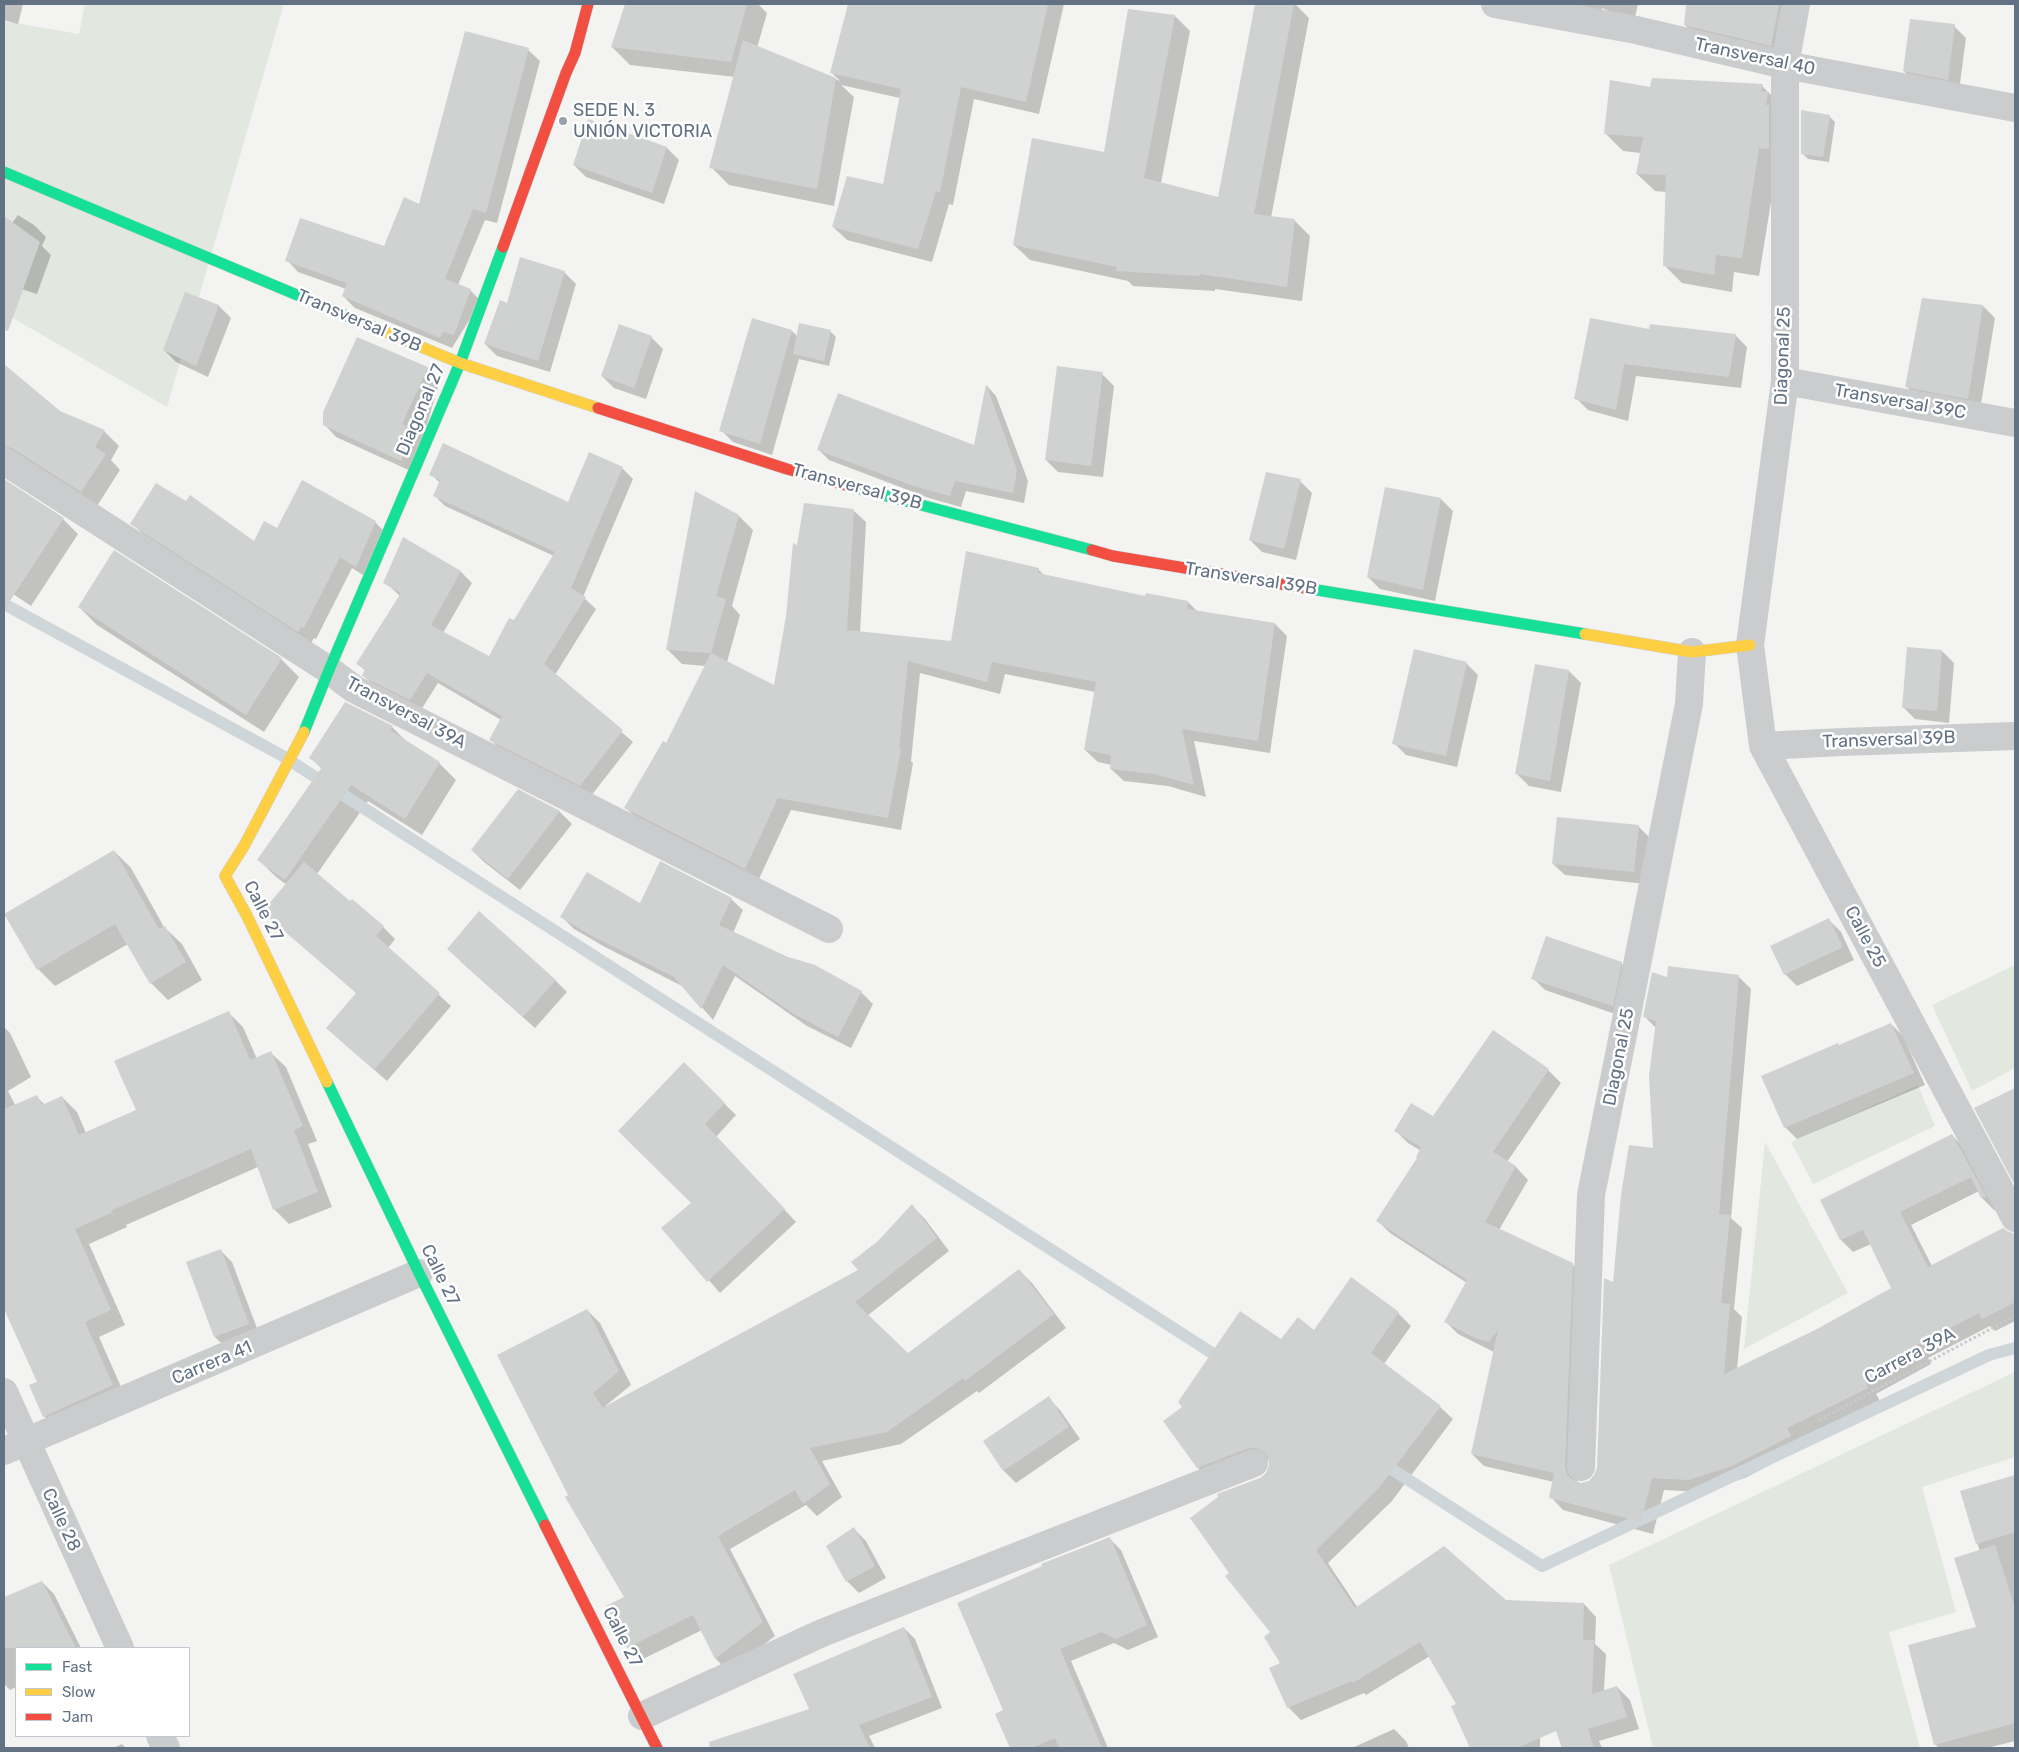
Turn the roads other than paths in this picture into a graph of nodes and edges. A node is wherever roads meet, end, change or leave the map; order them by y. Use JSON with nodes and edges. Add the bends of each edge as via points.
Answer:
{"nodes":[{"id":1,"x":588,"y":4,"type":"edge"},
{"id":2,"x":1495,"y":4,"type":"edge"},
{"id":3,"x":1796,"y":4,"type":"edge"},
{"id":4,"x":1785,"y":65,"type":"junction"},
{"id":5,"x":2015,"y":108,"type":"edge"},
{"id":6,"x":4,"y":172,"type":"edge"},
{"id":7,"x":460,"y":363,"type":"junction"},
{"id":8,"x":1785,"y":381,"type":"junction"},
{"id":9,"x":2015,"y":423,"type":"edge"},
{"id":10,"x":4,"y":461,"type":"edge"},
{"id":11,"x":1750,"y":644,"type":"junction"},
{"id":12,"x":1692,"y":652,"type":"junction"},
{"id":13,"x":329,"y":670,"type":"junction"},
{"id":14,"x":2015,"y":736,"type":"edge"},
{"id":15,"x":1763,"y":746,"type":"junction"},
{"id":16,"x":259,"y":818,"type":"joint"},
{"id":17,"x":828,"y":929,"type":"dead end"},
{"id":18,"x":2015,"y":1218,"type":"edge"},
{"id":19,"x":419,"y":1273,"type":"junction"},
{"id":20,"x":4,"y":1392,"type":"edge"},
{"id":21,"x":15,"y":1447,"type":"edge"},
{"id":22,"x":1254,"y":1464,"type":"dead end"},
{"id":23,"x":1581,"y":1467,"type":"dead end"},
{"id":24,"x":119,"y":1647,"type":"edge"},
{"id":25,"x":642,"y":1716,"type":"junction"},
{"id":26,"x":657,"y":1748,"type":"edge"}],
"edges":[{"from":1,"to":7,"type":"street","name":"Diagonal 27","via":[[575,53]]},
{"from":2,"to":4,"type":"street","name":"Transversal 40","via":[[1636,30]]},
{"from":3,"to":4,"type":"street","name":"Diagonal 25"},
{"from":4,"to":5,"type":"street","name":"Transversal 40"},
{"from":4,"to":8,"type":"street","name":"Diagonal 25"},
{"from":6,"to":7,"type":"street","name":"Transversal 39B"},
{"from":7,"to":12,"type":"street","name":"Transversal 39B","via":[[787,469],[1112,556]]},
{"from":7,"to":13,"type":"street","name":"Diagonal 27"},
{"from":8,"to":9,"type":"street","name":"Transversal 39C"},
{"from":8,"to":11,"type":"street","name":"Diagonal 25"},
{"from":10,"to":13,"type":"street","name":"Transversal 39A"},
{"from":11,"to":12,"type":"street","name":"Transversal 39B"},
{"from":11,"to":15,"type":"street","name":"Calle 25"},
{"from":12,"to":23,"type":"street","name":"Diagonal 25","via":[[1689,704],[1591,1195]]},
{"from":13,"to":16,"type":"street","name":"Diagonal 27","via":[[306,730]]},
{"from":13,"to":17,"type":"street","name":"Transversal 39A","via":[[354,689]]},
{"from":14,"to":15,"type":"street","name":"Transversal 39B"},
{"from":15,"to":18,"type":"street","name":"Calle 25"},
{"from":16,"to":19,"type":"street","name":"Calle 27","via":[[225,876]]},
{"from":19,"to":21,"type":"street","name":"Carrera 41"},
{"from":19,"to":25,"type":"street","name":"Calle 27"},
{"from":20,"to":21,"type":"street","name":"Calle 28"},
{"from":21,"to":24,"type":"street","name":"Calle 28"},
{"from":22,"to":25,"type":"street","via":[[822,1633]]},
{"from":25,"to":26,"type":"street","name":"Calle 27"}]}
